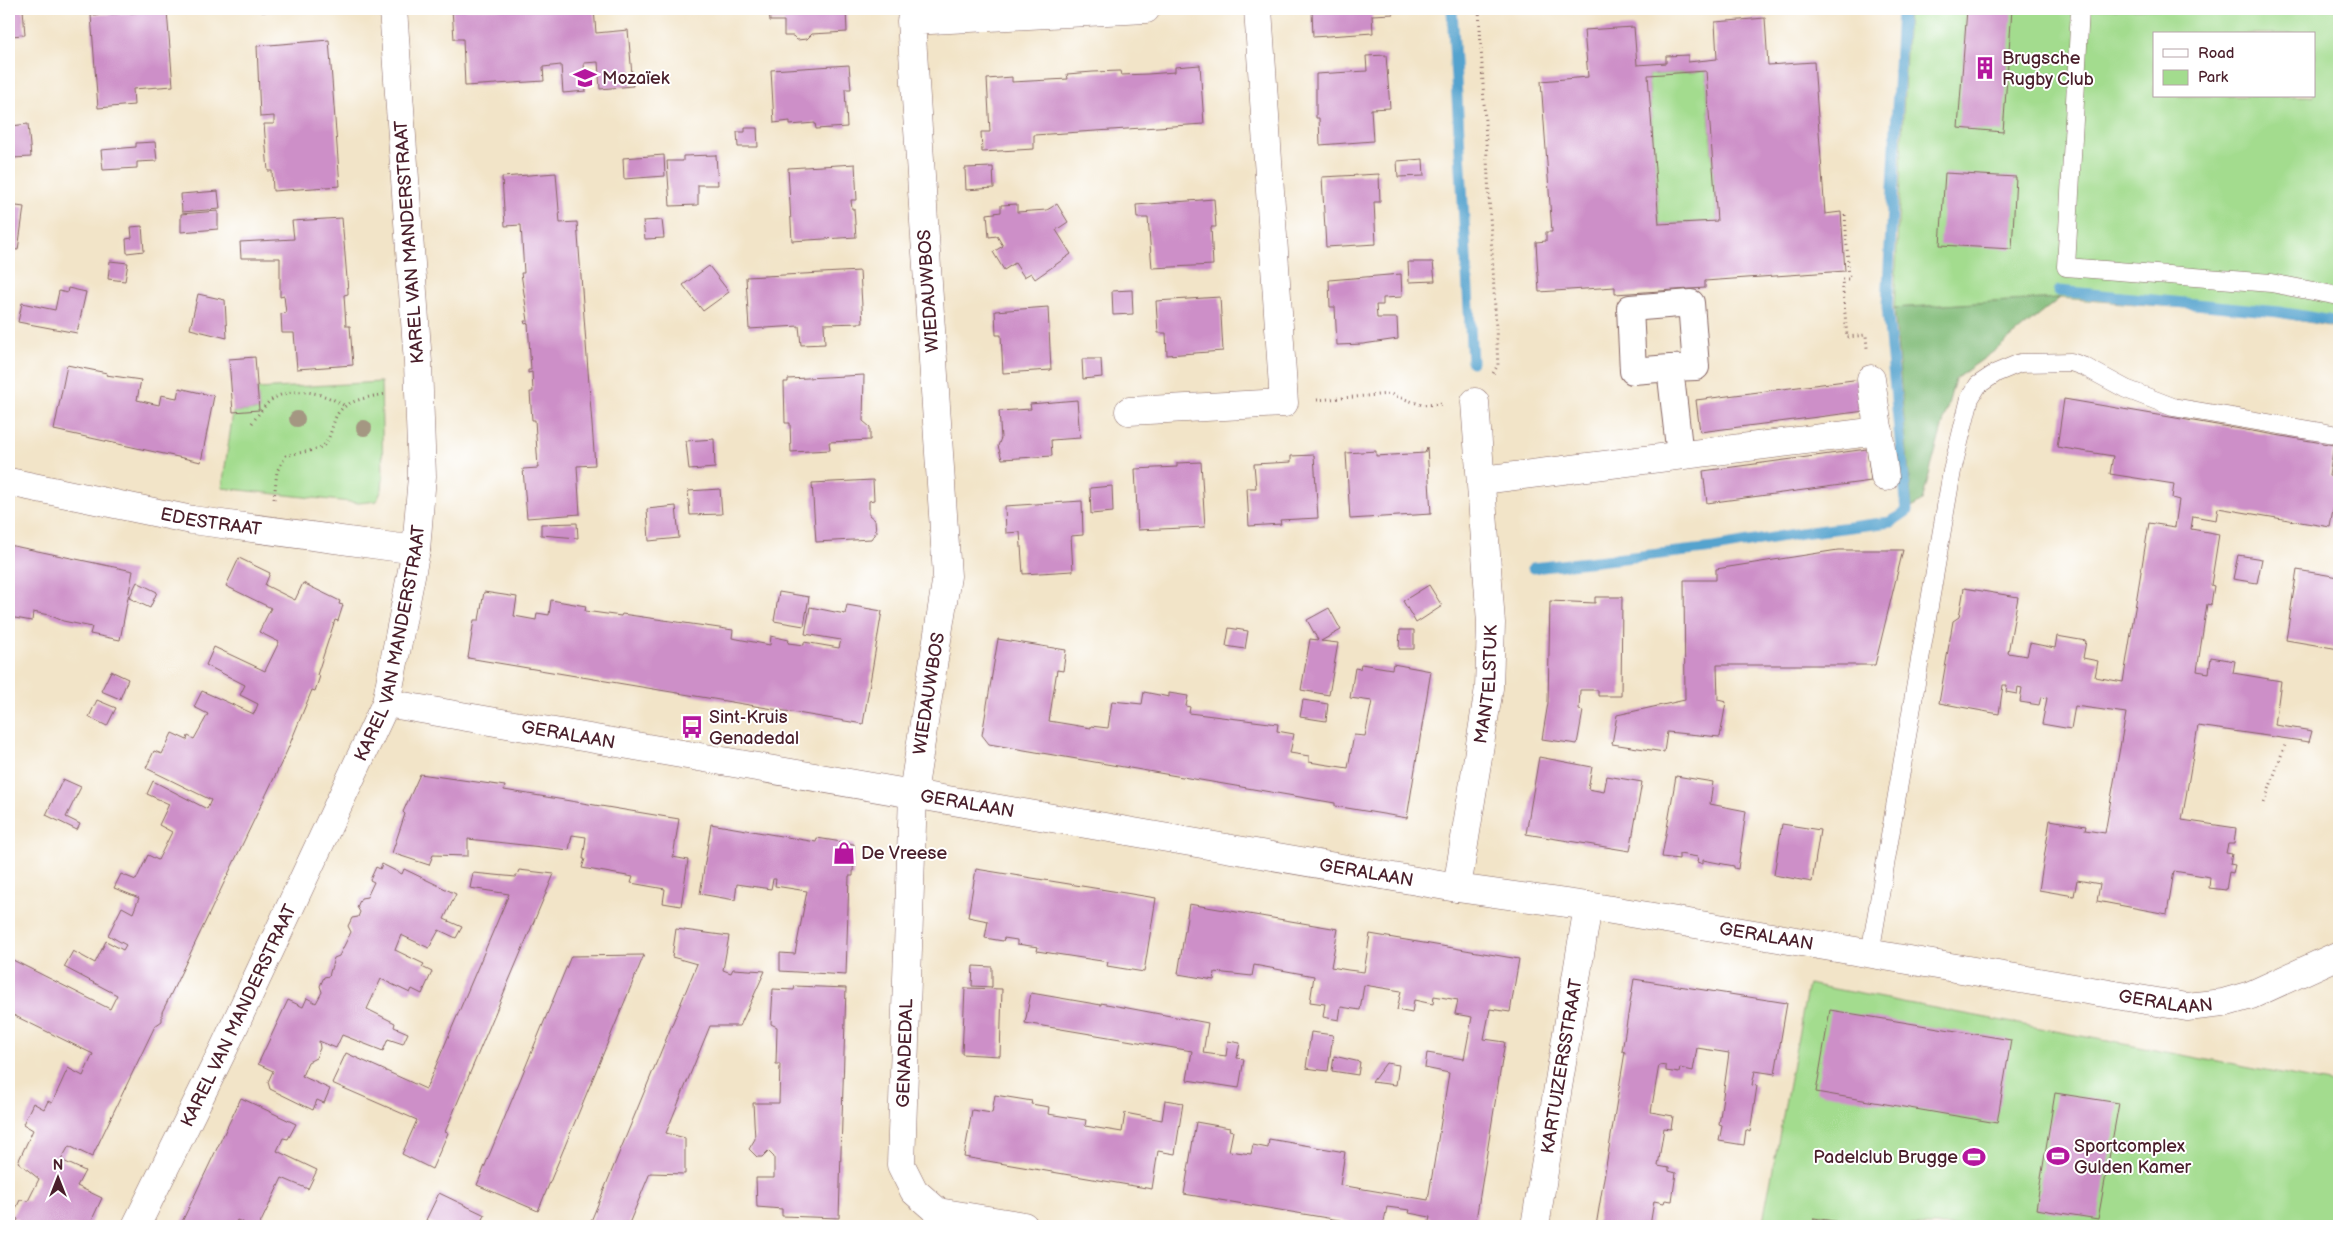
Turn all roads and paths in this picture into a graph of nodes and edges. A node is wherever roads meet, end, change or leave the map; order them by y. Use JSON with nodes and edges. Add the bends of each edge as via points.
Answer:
{"nodes":[{"id":1,"x":393,"y":9,"type":"edge"},
{"id":2,"x":1146,"y":9,"type":"edge"},
{"id":3,"x":1258,"y":9,"type":"edge"},
{"id":4,"x":1479,"y":9,"type":"edge"},
{"id":5,"x":2080,"y":9,"type":"edge"},
{"id":6,"x":1845,"y":215,"type":"dead end"},
{"id":7,"x":2339,"y":296,"type":"edge"},
{"id":8,"x":1670,"y":368,"type":"dead end"},
{"id":9,"x":1871,"y":379,"type":"joint"},
{"id":10,"x":419,"y":392,"type":"junction"},
{"id":11,"x":1475,"y":402,"type":"junction"},
{"id":12,"x":1284,"y":403,"type":"junction"},
{"id":13,"x":346,"y":406,"type":"junction"},
{"id":14,"x":1129,"y":411,"type":"dead end"},
{"id":15,"x":252,"y":423,"type":"dead end"},
{"id":16,"x":1879,"y":431,"type":"junction"},
{"id":17,"x":2339,"y":435,"type":"edge"},
{"id":18,"x":1680,"y":456,"type":"junction"},
{"id":19,"x":1885,"y":477,"type":"dead end"},
{"id":20,"x":1482,"y":480,"type":"junction"},
{"id":21,"x":9,"y":482,"type":"edge"},
{"id":22,"x":274,"y":493,"type":"dead end"},
{"id":23,"x":416,"y":550,"type":"junction"},
{"id":24,"x":386,"y":703,"type":"junction"},
{"id":25,"x":2285,"y":745,"type":"dead end"},
{"id":26,"x":913,"y":793,"type":"junction"},
{"id":27,"x":2264,"y":803,"type":"dead end"},
{"id":28,"x":1457,"y":888,"type":"junction"},
{"id":29,"x":1588,"y":906,"type":"junction"},
{"id":30,"x":1870,"y":954,"type":"junction"},
{"id":31,"x":2339,"y":955,"type":"edge"},
{"id":32,"x":136,"y":1226,"type":"edge"},
{"id":33,"x":1024,"y":1226,"type":"edge"},
{"id":34,"x":1535,"y":1226,"type":"edge"}],
"edges":[{"from":1,"to":10,"type":"street","name":"KAREL VAN MANDERSTRAAT"},
{"from":2,"to":26,"type":"street","name":"WIEDAUWBOS","via":[[911,21],[947,576]]},
{"from":3,"to":12,"type":"street"},
{"from":4,"to":11,"type":"path","via":[[1498,365]]},
{"from":5,"to":7,"type":"lane","via":[[2066,267],[2271,283]]},
{"from":6,"to":9,"type":"path","via":[[1849,279],[1842,279],[1847,337],[1866,335]]},
{"from":8,"to":18,"type":"street"},
{"from":9,"to":16,"type":"street"},
{"from":10,"to":13,"type":"path","via":[[364,397]]},
{"from":10,"to":23,"type":"street","name":"KAREL VAN MANDERSTRAAT","via":[[422,476]]},
{"from":11,"to":12,"type":"path","via":[[1422,404],[1390,394]]},
{"from":11,"to":20,"type":"street","name":"MANTELSTUK"},
{"from":12,"to":14,"type":"street"},
{"from":13,"to":15,"type":"path","via":[[318,393],[288,394],[272,400]]},
{"from":13,"to":22,"type":"path","via":[[336,415],[324,445],[286,456],[277,471]]},
{"from":16,"to":18,"type":"street"},
{"from":16,"to":19,"type":"street"},
{"from":17,"to":30,"type":"lane","via":[[2173,407],[2126,390],[2071,362],[2020,363],[1978,385],[1970,398],[1952,471]]},
{"from":18,"to":20,"type":"street"},
{"from":20,"to":28,"type":"street","name":"MANTELSTUK","via":[[1490,623],[1489,688]]},
{"from":21,"to":23,"type":"street","name":"EDESTRAAT","via":[[192,520]]},
{"from":23,"to":24,"type":"street","name":"KAREL VAN MANDERSTRAAT"},
{"from":24,"to":26,"type":"street","name":"GERALAAN"},
{"from":24,"to":32,"type":"street","name":"KAREL VAN MANDERSTRAAT","via":[[228,1040]]},
{"from":25,"to":27,"type":"path"},
{"from":26,"to":28,"type":"street","name":"GERALAAN"},
{"from":26,"to":33,"type":"street","name":"GENADEDAL","via":[[901,1165],[914,1191],[938,1212]]},
{"from":28,"to":29,"type":"street","name":"GERALAAN"},
{"from":29,"to":30,"type":"street","name":"GERALAAN"},
{"from":29,"to":34,"type":"street","name":"KARTUIZERSSTRAAT"},
{"from":30,"to":31,"type":"street","name":"GERALAAN","via":[[2186,1007],[2223,1003],[2251,995]]}]}
